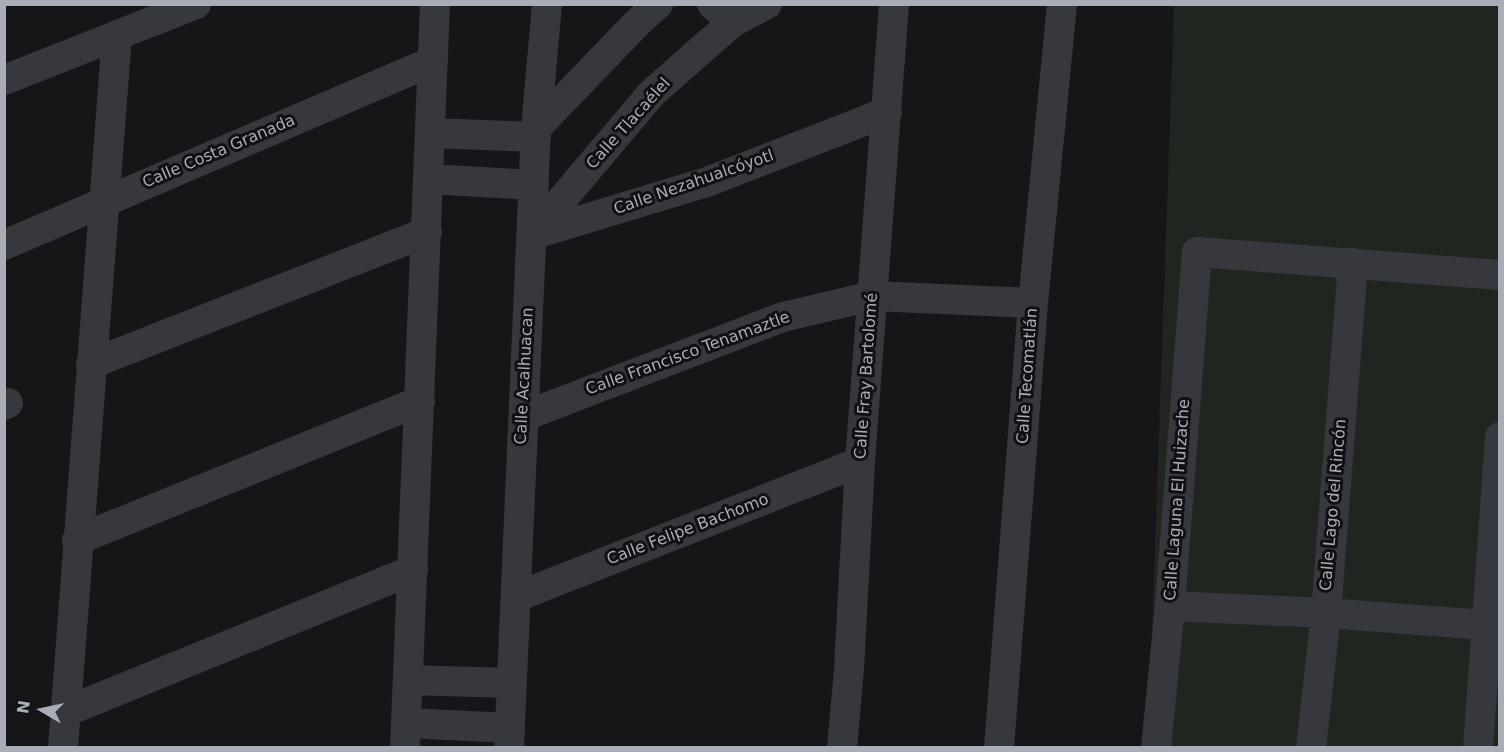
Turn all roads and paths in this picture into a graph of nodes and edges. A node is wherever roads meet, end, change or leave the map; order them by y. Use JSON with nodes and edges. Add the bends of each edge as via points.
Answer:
{"nodes":[{"id":1,"x":195,"y":4,"type":"edge"},
{"id":2,"x":435,"y":4,"type":"edge"},
{"id":3,"x":547,"y":4,"type":"edge"},
{"id":4,"x":658,"y":4,"type":"edge"},
{"id":5,"x":767,"y":4,"type":"edge"},
{"id":6,"x":894,"y":4,"type":"edge"},
{"id":7,"x":1062,"y":4,"type":"edge"},
{"id":8,"x":723,"y":13,"type":"edge"},
{"id":9,"x":117,"y":36,"type":"junction"},
{"id":10,"x":433,"y":61,"type":"junction"},
{"id":11,"x":4,"y":80,"type":"edge"},
{"id":12,"x":887,"y":112,"type":"junction"},
{"id":13,"x":431,"y":133,"type":"junction"},
{"id":14,"x":536,"y":133,"type":"junction"},
{"id":15,"x":429,"y":179,"type":"junction"},
{"id":16,"x":534,"y":185,"type":"junction"},
{"id":17,"x":105,"y":201,"type":"junction"},
{"id":18,"x":427,"y":232,"type":"junction"},
{"id":19,"x":532,"y":235,"type":"junction"},
{"id":20,"x":4,"y":245,"type":"edge"},
{"id":21,"x":1353,"y":263,"type":"junction"},
{"id":22,"x":1500,"y":275,"type":"edge"},
{"id":23,"x":872,"y":296,"type":"junction"},
{"id":24,"x":1033,"y":303,"type":"junction"},
{"id":25,"x":91,"y":364,"type":"junction"},
{"id":26,"x":420,"y":401,"type":"junction"},
{"id":27,"x":524,"y":416,"type":"junction"},
{"id":28,"x":1500,"y":437,"type":"edge"},
{"id":29,"x":860,"y":462,"type":"junction"},
{"id":30,"x":77,"y":540,"type":"junction"},
{"id":31,"x":413,"y":570,"type":"junction"},
{"id":32,"x":516,"y":597,"type":"junction"},
{"id":33,"x":1170,"y":606,"type":"junction"},
{"id":34,"x":1326,"y":613,"type":"junction"},
{"id":35,"x":1486,"y":625,"type":"junction"},
{"id":36,"x":408,"y":680,"type":"junction"},
{"id":37,"x":512,"y":683,"type":"junction"},
{"id":38,"x":65,"y":712,"type":"junction"},
{"id":39,"x":406,"y":735,"type":"edge"},
{"id":40,"x":509,"y":738,"type":"edge"},
{"id":41,"x":63,"y":747,"type":"edge"},
{"id":42,"x":842,"y":747,"type":"edge"},
{"id":43,"x":999,"y":747,"type":"edge"},
{"id":44,"x":1156,"y":747,"type":"edge"},
{"id":45,"x":1311,"y":747,"type":"edge"},
{"id":46,"x":1478,"y":747,"type":"edge"}],
"edges":[{"from":1,"to":9,"type":"street"},
{"from":2,"to":10,"type":"street"},
{"from":3,"to":14,"type":"street","name":"Calle Acalhuacan"},
{"from":4,"to":14,"type":"street"},
{"from":5,"to":8,"type":"street","name":"Calle Tlacaélel"},
{"from":6,"to":12,"type":"street","name":"Calle Fray Bartolomé"},
{"from":7,"to":24,"type":"street","name":"Calle Tecomatlán"},
{"from":8,"to":19,"type":"street","name":"Calle Tlacaélel"},
{"from":9,"to":11,"type":"street"},
{"from":9,"to":17,"type":"street"},
{"from":10,"to":13,"type":"street"},
{"from":10,"to":17,"type":"street","name":"Calle Costa Granada"},
{"from":12,"to":19,"type":"street","name":"Calle Nezahualcóyotl","via":[[707,182]]},
{"from":12,"to":23,"type":"street","name":"Calle Fray Bartolomé"},
{"from":13,"to":14,"type":"street"},
{"from":13,"to":15,"type":"street"},
{"from":14,"to":16,"type":"street","name":"Calle Acalhuacan"},
{"from":15,"to":16,"type":"street"},
{"from":15,"to":18,"type":"street"},
{"from":16,"to":19,"type":"street","name":"Calle Acalhuacan"},
{"from":17,"to":20,"type":"street","name":"Calle Costa Granada"},
{"from":17,"to":25,"type":"street"},
{"from":18,"to":25,"type":"street"},
{"from":18,"to":26,"type":"street"},
{"from":19,"to":27,"type":"street","name":"Calle Acalhuacan"},
{"from":21,"to":22,"type":"street"},
{"from":21,"to":33,"type":"street","name":"Calle Laguna El Huizache","via":[[1197,252]]},
{"from":21,"to":34,"type":"street","name":"Calle Lago del Rincón"},
{"from":23,"to":24,"type":"street","name":"Calle Francisco Tenamaztle"},
{"from":23,"to":27,"type":"street","name":"Calle Francisco Tenamaztle","via":[[783,317]]},
{"from":23,"to":29,"type":"street","name":"Calle Fray Bartolomé"},
{"from":24,"to":43,"type":"street","name":"Calle Tecomatlán"},
{"from":25,"to":30,"type":"street"},
{"from":26,"to":30,"type":"street"},
{"from":26,"to":31,"type":"street"},
{"from":27,"to":32,"type":"street","name":"Calle Acalhuacan"},
{"from":28,"to":35,"type":"street"},
{"from":29,"to":32,"type":"street","name":"Calle Felipe Bachomo"},
{"from":29,"to":42,"type":"street","name":"Calle Fray Bartolomé"},
{"from":30,"to":38,"type":"street"},
{"from":31,"to":36,"type":"street"},
{"from":31,"to":38,"type":"street"},
{"from":32,"to":37,"type":"street","name":"Calle Acalhuacan"},
{"from":33,"to":34,"type":"street"},
{"from":33,"to":44,"type":"street","name":"Calle Laguna El Huizache"},
{"from":34,"to":35,"type":"street"},
{"from":34,"to":45,"type":"street","name":"Calle Lago del Rincón"},
{"from":35,"to":46,"type":"street"},
{"from":36,"to":37,"type":"street"},
{"from":36,"to":39,"type":"street"},
{"from":37,"to":40,"type":"street","name":"Calle Acalhuacan"},
{"from":38,"to":41,"type":"street"},
{"from":39,"to":40,"type":"street"}]}
